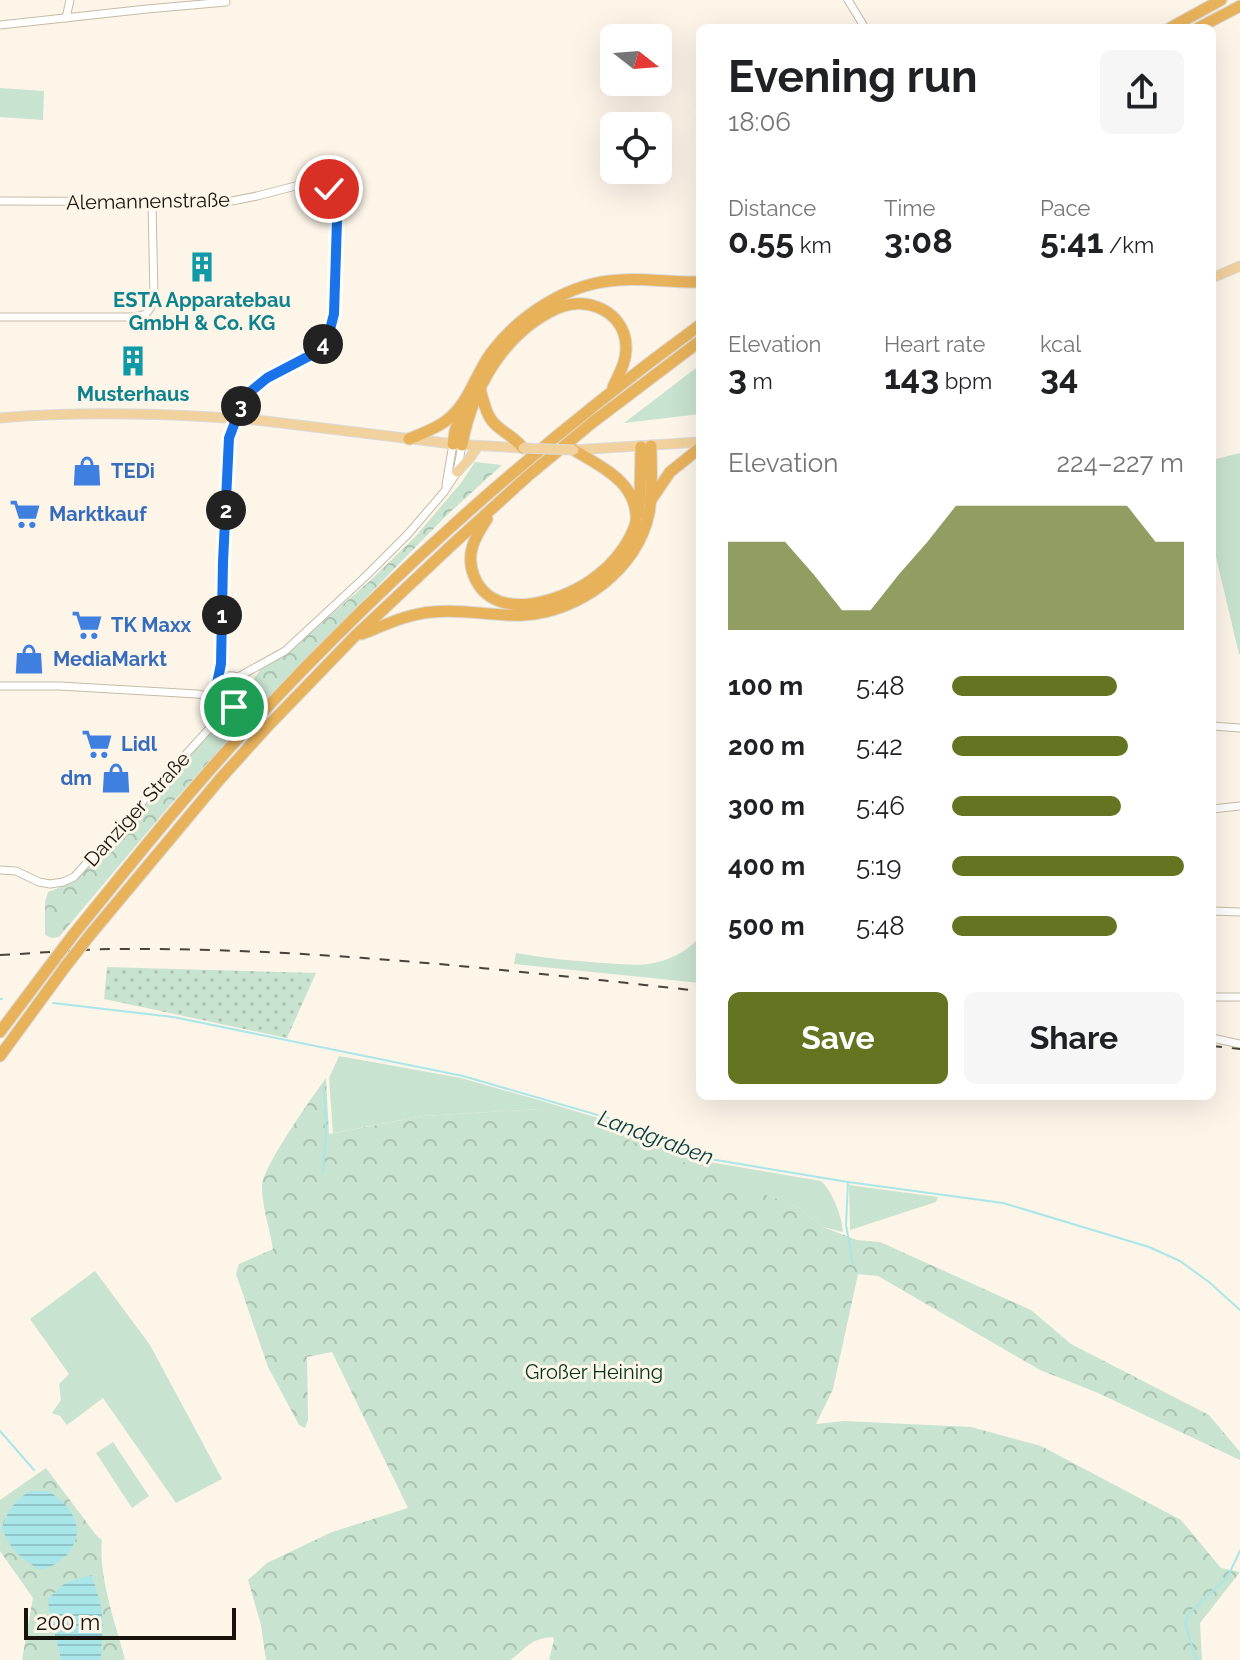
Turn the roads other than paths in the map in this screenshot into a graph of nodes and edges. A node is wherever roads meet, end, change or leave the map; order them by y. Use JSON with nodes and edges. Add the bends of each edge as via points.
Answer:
{"nodes":[{"id":1,"x":70,"y":0,"type":"edge"},
{"id":2,"x":848,"y":0,"type":"edge"},
{"id":3,"x":1221,"y":0,"type":"edge"},
{"id":4,"x":226,"y":2,"type":"dead end"},
{"id":5,"x":148,"y":4,"type":"edge"},
{"id":6,"x":1240,"y":6,"type":"edge"},
{"id":7,"x":66,"y":18,"type":"junction"},
{"id":8,"x":863,"y":24,"type":"edge"},
{"id":9,"x":1177,"y":24,"type":"edge"},
{"id":10,"x":1206,"y":24,"type":"edge"},
{"id":11,"x":0,"y":25,"type":"edge"},
{"id":12,"x":0,"y":201,"type":"edge"},
{"id":13,"x":152,"y":203,"type":"junction"},
{"id":14,"x":1240,"y":266,"type":"edge"},
{"id":15,"x":1216,"y":276,"type":"edge"},
{"id":16,"x":696,"y":282,"type":"edge"},
{"id":17,"x":0,"y":317,"type":"edge"},
{"id":18,"x":696,"y":328,"type":"edge"},
{"id":19,"x":696,"y":344,"type":"edge"},
{"id":20,"x":475,"y":390,"type":"junction"},
{"id":21,"x":611,"y":391,"type":"junction"},
{"id":22,"x":0,"y":418,"type":"edge"},
{"id":23,"x":409,"y":439,"type":"junction"},
{"id":24,"x":458,"y":444,"type":"junction"},
{"id":25,"x":515,"y":445,"type":"junction"},
{"id":26,"x":696,"y":445,"type":"edge"},
{"id":27,"x":478,"y":446,"type":"junction"},
{"id":28,"x":646,"y":446,"type":"junction"},
{"id":29,"x":696,"y":449,"type":"edge"},
{"id":30,"x":574,"y":450,"type":"junction"},
{"id":31,"x":457,"y":472,"type":"junction"},
{"id":32,"x":444,"y":492,"type":"junction"},
{"id":33,"x":499,"y":501,"type":"junction"},
{"id":34,"x":651,"y":501,"type":"junction"},
{"id":35,"x":636,"y":520,"type":"junction"},
{"id":36,"x":354,"y":637,"type":"junction"},
{"id":37,"x":221,"y":664,"type":"junction"},
{"id":38,"x":260,"y":666,"type":"junction"},
{"id":39,"x":234,"y":676,"type":"junction"},
{"id":40,"x":217,"y":684,"type":"junction"},
{"id":41,"x":0,"y":686,"type":"edge"},
{"id":42,"x":246,"y":686,"type":"junction"},
{"id":43,"x":197,"y":694,"type":"junction"},
{"id":44,"x":218,"y":701,"type":"junction"},
{"id":45,"x":229,"y":707,"type":"junction"},
{"id":46,"x":219,"y":719,"type":"junction"},
{"id":47,"x":1216,"y":726,"type":"edge"},
{"id":48,"x":1240,"y":728,"type":"edge"},
{"id":49,"x":1240,"y":806,"type":"edge"},
{"id":50,"x":1216,"y":809,"type":"edge"},
{"id":51,"x":0,"y":870,"type":"edge"},
{"id":52,"x":1216,"y":911,"type":"edge"},
{"id":53,"x":1240,"y":912,"type":"edge"},
{"id":54,"x":1216,"y":997,"type":"edge"},
{"id":55,"x":1240,"y":997,"type":"edge"},
{"id":56,"x":0,"y":1032,"type":"edge"},
{"id":57,"x":1216,"y":1039,"type":"edge"},
{"id":58,"x":1240,"y":1044,"type":"edge"},
{"id":59,"x":0,"y":1056,"type":"edge"}],
"edges":[{"from":1,"to":7,"type":"street"},
{"from":2,"to":8,"type":"street"},
{"from":3,"to":9,"type":"highway"},
{"from":4,"to":5,"type":"street"},
{"from":5,"to":7,"type":"street"},
{"from":6,"to":10,"type":"highway"},
{"from":7,"to":11,"type":"street"},
{"from":12,"to":13,"type":"street","name":"Alemannenstraße"},
{"from":13,"to":17,"type":"street","via":[[154,297],[147,313]]},
{"from":13,"to":37,"type":"street","name":"Alemannenstraße","via":[[227,202],[307,183],[322,183],[335,199],[334,314],[328,337],[315,353],[250,392],[229,438]]},
{"from":14,"to":15,"type":"main road"},
{"from":16,"to":20,"type":"highway","via":[[622,279],[574,289],[523,319],[490,354]]},
{"from":18,"to":21,"type":"highway"},
{"from":19,"to":33,"type":"highway"},
{"from":20,"to":21,"type":"highway","via":[[524,331],[558,308],[584,303],[607,311],[624,333],[627,350]]},
{"from":20,"to":23,"type":"highway","via":[[450,418]]},
{"from":20,"to":24,"type":"highway","via":[[457,426]]},
{"from":20,"to":25,"type":"highway","via":[[490,418]]},
{"from":21,"to":56,"type":"highway","bridge":true,"via":[[490,492],[257,717],[73,935]]},
{"from":22,"to":23,"type":"main road","bridge":true,"via":[[142,413],[257,420]]},
{"from":23,"to":24,"type":"main road"},
{"from":24,"to":27,"type":"main road"},
{"from":24,"to":31,"type":"street","name":"Danziger Straße"},
{"from":24,"to":32,"type":"street","name":"Danziger Straße"},
{"from":25,"to":27,"type":"main road"},
{"from":25,"to":30,"type":"main road","bridge":true},
{"from":26,"to":28,"type":"main road"},
{"from":27,"to":31,"type":"main road"},
{"from":28,"to":30,"type":"main road"},
{"from":28,"to":34,"type":"highway"},
{"from":28,"to":35,"type":"highway"},
{"from":29,"to":34,"type":"highway","via":[[670,472]]},
{"from":30,"to":35,"type":"highway","via":[[623,484]]},
{"from":31,"to":32,"type":"street","name":"Danziger Straße"},
{"from":32,"to":38,"type":"street","name":"Danziger Straße","via":[[359,583],[285,651]]},
{"from":33,"to":35,"type":"highway","via":[[475,536],[473,574],[490,596],[519,605],[546,602],[586,584],[620,553]]},
{"from":33,"to":36,"type":"highway"},
{"from":34,"to":36,"type":"highway","via":[[634,550],[579,600],[522,615],[423,613]]},
{"from":36,"to":59,"type":"highway","bridge":true,"via":[[230,769],[90,935]]},
{"from":37,"to":39,"type":"street"},
{"from":37,"to":40,"type":"street"},
{"from":38,"to":39,"type":"street","name":"Danziger Straße"},
{"from":38,"to":42,"type":"street","name":"Danziger Straße"},
{"from":39,"to":40,"type":"street","name":"Danziger Straße"},
{"from":39,"to":42,"type":"street"},
{"from":40,"to":43,"type":"street","name":"Danziger Straße"},
{"from":40,"to":44,"type":"street"},
{"from":41,"to":43,"type":"street"},
{"from":42,"to":45,"type":"street","name":"Danziger Straße","via":[[243,701]]},
{"from":43,"to":44,"type":"street"},
{"from":44,"to":45,"type":"street"},
{"from":44,"to":46,"type":"street"},
{"from":45,"to":46,"type":"street","name":"Danziger Straße"},
{"from":46,"to":51,"type":"street","name":"Danziger Straße","via":[[74,877],[50,884]]},
{"from":47,"to":48,"type":"street"},
{"from":49,"to":50,"type":"street"},
{"from":52,"to":53,"type":"street"},
{"from":54,"to":55,"type":"street"},
{"from":57,"to":58,"type":"street"}]}
